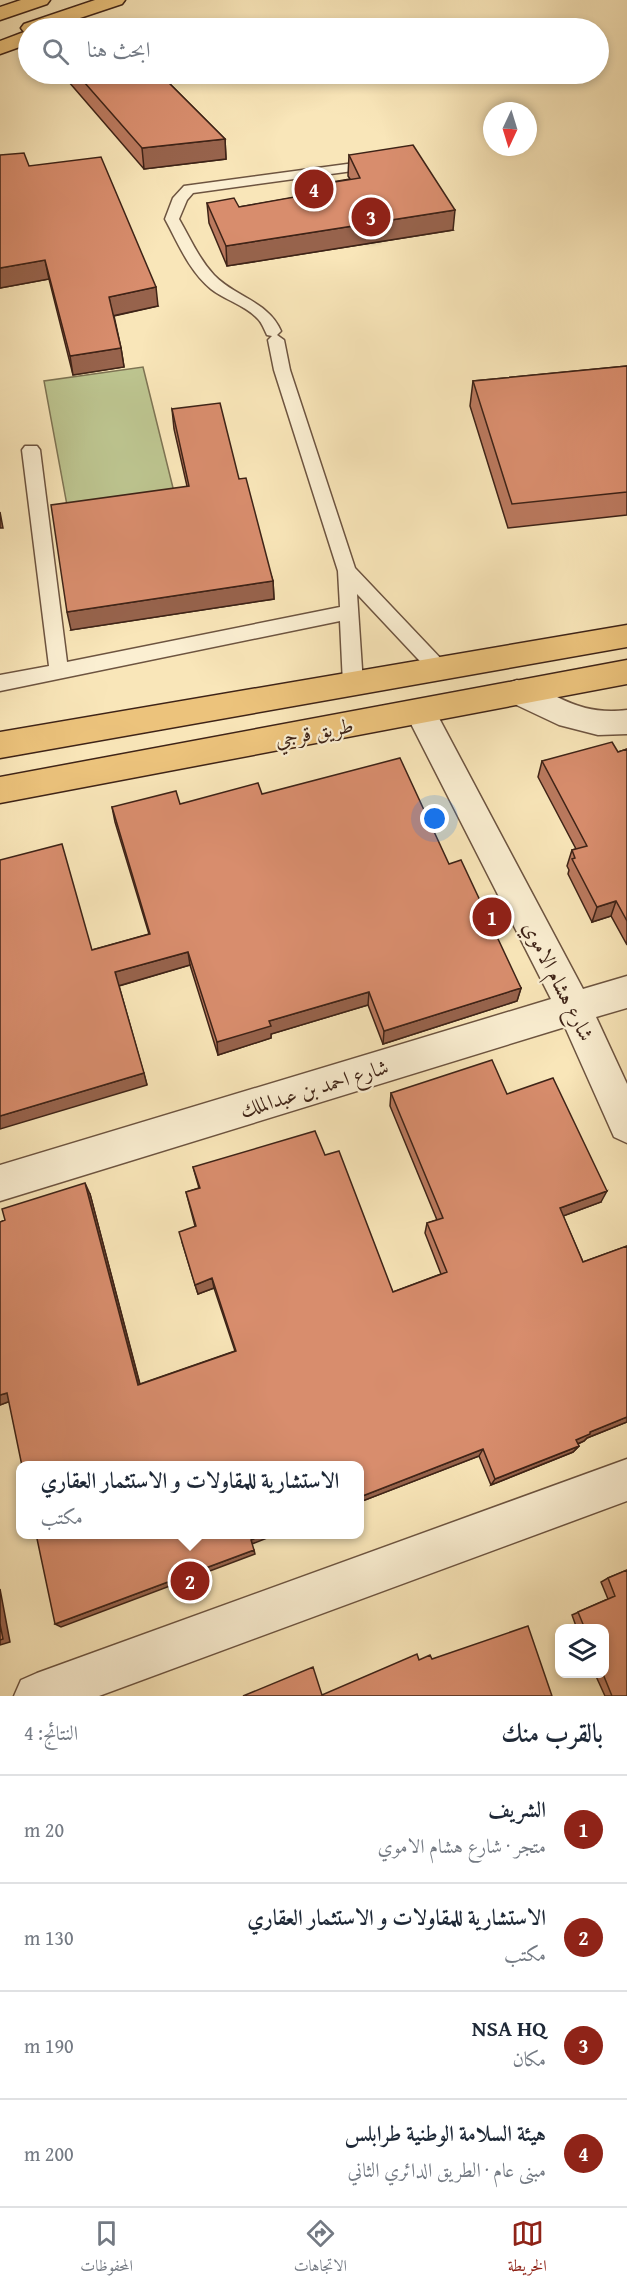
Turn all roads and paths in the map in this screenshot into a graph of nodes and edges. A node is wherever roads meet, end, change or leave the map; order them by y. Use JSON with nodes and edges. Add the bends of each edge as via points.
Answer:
{"nodes":[{"id":1,"x":40,"y":0,"type":"edge"},
{"id":2,"x":116,"y":0,"type":"edge"},
{"id":3,"x":125,"y":0,"type":"edge"},
{"id":4,"x":0,"y":14,"type":"edge"},
{"id":5,"x":63,"y":18,"type":"edge"},
{"id":6,"x":77,"y":18,"type":"edge"},
{"id":7,"x":18,"y":33,"type":"edge"},
{"id":8,"x":0,"y":39,"type":"edge"},
{"id":9,"x":18,"y":41,"type":"edge"},
{"id":10,"x":0,"y":48,"type":"edge"},
{"id":11,"x":390,"y":162,"type":"edge"},
{"id":12,"x":31,"y":450,"type":"dead end"},
{"id":13,"x":346,"y":571,"type":"junction"},
{"id":14,"x":349,"y":612,"type":"junction"},
{"id":15,"x":627,"y":636,"type":"edge"},
{"id":16,"x":439,"y":669,"type":"junction"},
{"id":17,"x":60,"y":671,"type":"junction"},
{"id":18,"x":627,"y":672,"type":"edge"},
{"id":19,"x":0,"y":683,"type":"edge"},
{"id":20,"x":353,"y":684,"type":"junction"},
{"id":21,"x":517,"y":692,"type":"junction"},
{"id":22,"x":420,"y":712,"type":"junction"},
{"id":23,"x":627,"y":722,"type":"edge"},
{"id":24,"x":0,"y":745,"type":"edge"},
{"id":25,"x":0,"y":790,"type":"edge"},
{"id":26,"x":627,"y":992,"type":"edge"},
{"id":27,"x":575,"y":1009,"type":"junction"},
{"id":28,"x":627,"y":1125,"type":"edge"},
{"id":29,"x":0,"y":1183,"type":"edge"},
{"id":30,"x":627,"y":1480,"type":"edge"},
{"id":31,"x":37,"y":1696,"type":"edge"}],
"edges":[{"from":1,"to":4,"type":"highway"},
{"from":2,"to":5,"type":"highway"},
{"from":3,"to":6,"type":"highway"},
{"from":7,"to":8,"type":"highway"},
{"from":9,"to":10,"type":"highway"},
{"from":11,"to":13,"type":"lane","via":[[189,189],[180,198],[172,219],[198,264],[218,287],[271,322],[282,370]]},
{"from":12,"to":17,"type":"lane"},
{"from":13,"to":14,"type":"lane"},
{"from":13,"to":16,"type":"lane"},
{"from":14,"to":17,"type":"lane"},
{"from":14,"to":20,"type":"lane"},
{"from":15,"to":16,"type":"highway","name":"طريق قرجي"},
{"from":16,"to":20,"type":"highway","name":"طريق قرجي"},
{"from":17,"to":19,"type":"lane"},
{"from":18,"to":21,"type":"highway","name":"طريق قرجي"},
{"from":20,"to":24,"type":"highway","name":"طريق قرجي"},
{"from":21,"to":22,"type":"highway","name":"طريق قرجي"},
{"from":21,"to":23,"type":"street","via":[[578,720]]},
{"from":22,"to":25,"type":"highway","name":"طريق قرجي"},
{"from":22,"to":27,"type":"street","name":"شارع هشام الاموي"},
{"from":26,"to":27,"type":"street","name":"شارع احمد بن عبدالملك"},
{"from":27,"to":28,"type":"street","name":"شارع هشام الاموي"},
{"from":27,"to":29,"type":"street","name":"شارع احمد بن عبدالملك"},
{"from":30,"to":31,"type":"street"}]}
